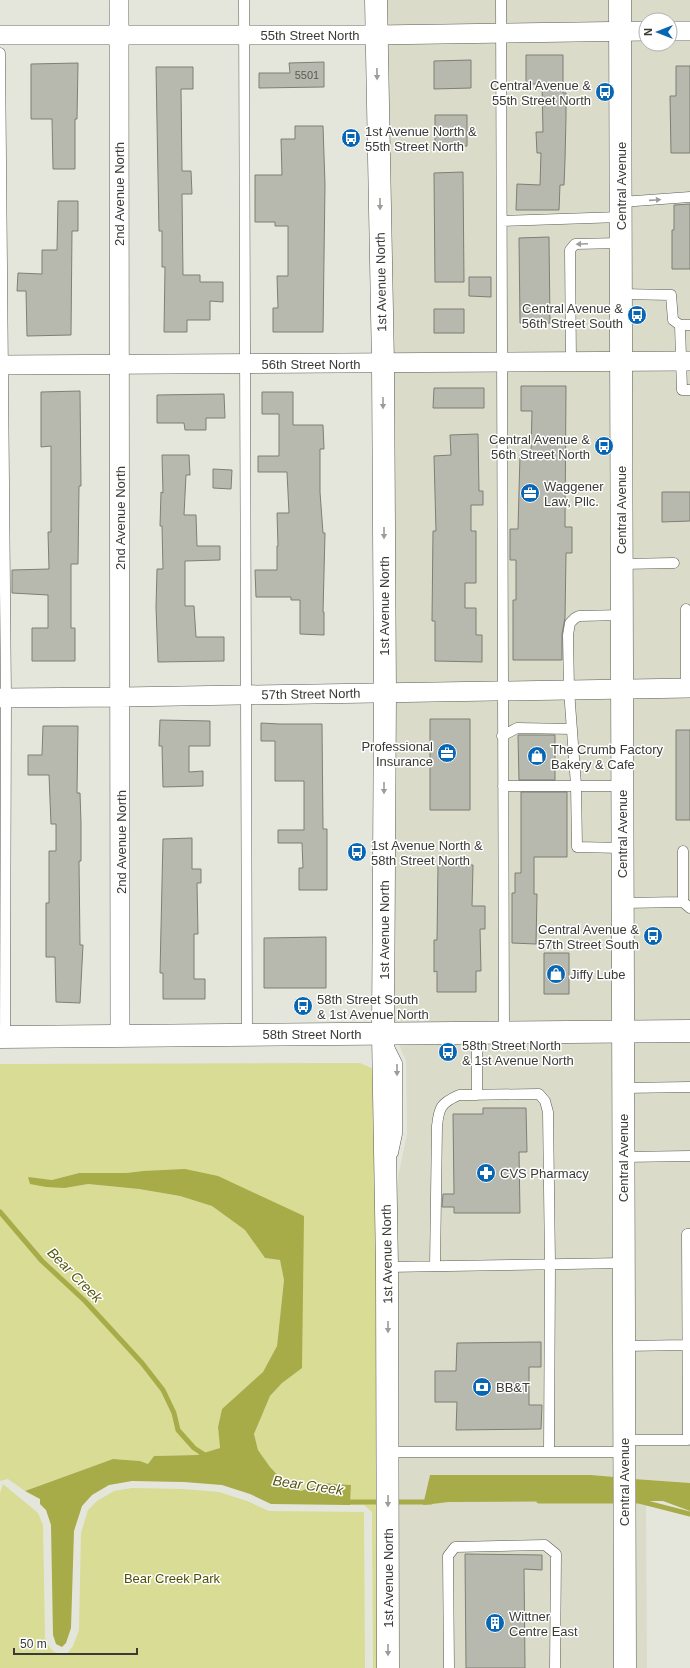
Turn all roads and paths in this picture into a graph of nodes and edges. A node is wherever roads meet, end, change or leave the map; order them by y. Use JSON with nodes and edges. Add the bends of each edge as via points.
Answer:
{"nodes":[{"id":1,"x":119,"y":0,"type":"edge"},
{"id":2,"x":244,"y":0,"type":"edge"},
{"id":3,"x":376,"y":0,"type":"edge"},
{"id":4,"x":501,"y":0,"type":"edge"},
{"id":5,"x":620,"y":0,"type":"edge"},
{"id":6,"x":678,"y":30,"type":"edge"},
{"id":7,"x":690,"y":30,"type":"edge"},
{"id":8,"x":620,"y":31,"type":"junction"},
{"id":9,"x":638,"y":31,"type":"edge"},
{"id":10,"x":501,"y":33,"type":"junction"},
{"id":11,"x":119,"y":34,"type":"junction"},
{"id":12,"x":244,"y":35,"type":"junction"},
{"id":13,"x":376,"y":35,"type":"junction"},
{"id":14,"x":0,"y":36,"type":"edge"},
{"id":15,"x":0,"y":54,"type":"edge"},
{"id":16,"x":690,"y":198,"type":"edge"},
{"id":17,"x":620,"y":210,"type":"junction"},
{"id":18,"x":502,"y":221,"type":"junction"},
{"id":19,"x":621,"y":243,"type":"junction"},
{"id":20,"x":621,"y":294,"type":"junction"},
{"id":21,"x":685,"y":325,"type":"edge"},
{"id":22,"x":571,"y":362,"type":"junction"},
{"id":23,"x":621,"y":362,"type":"junction"},
{"id":24,"x":685,"y":362,"type":"edge"},
{"id":25,"x":119,"y":363,"type":"junction"},
{"id":26,"x":502,"y":363,"type":"junction"},
{"id":27,"x":245,"y":364,"type":"junction"},
{"id":28,"x":383,"y":364,"type":"junction"},
{"id":29,"x":2,"y":365,"type":"edge"},
{"id":30,"x":690,"y":390,"type":"edge"},
{"id":31,"x":674,"y":563,"type":"dead end"},
{"id":32,"x":622,"y":564,"type":"junction"},
{"id":33,"x":686,"y":609,"type":"dead end"},
{"id":34,"x":622,"y":615,"type":"junction"},
{"id":35,"x":688,"y":688,"type":"edge"},
{"id":36,"x":622,"y":689,"type":"junction"},
{"id":37,"x":569,"y":690,"type":"junction"},
{"id":38,"x":502,"y":691,"type":"junction"},
{"id":39,"x":385,"y":693,"type":"junction"},
{"id":40,"x":245,"y":695,"type":"junction"},
{"id":41,"x":121,"y":697,"type":"junction"},
{"id":42,"x":3,"y":698,"type":"edge"},
{"id":43,"x":572,"y":729,"type":"junction"},
{"id":44,"x":502,"y":736,"type":"junction"},
{"id":45,"x":576,"y":785,"type":"junction"},
{"id":46,"x":503,"y":786,"type":"junction"},
{"id":47,"x":622,"y":786,"type":"junction"},
{"id":48,"x":622,"y":848,"type":"junction"},
{"id":49,"x":683,"y":851,"type":"dead end"},
{"id":50,"x":623,"y":903,"type":"junction"},
{"id":51,"x":686,"y":905,"type":"edge"},
{"id":52,"x":623,"y":1030,"type":"junction"},
{"id":53,"x":690,"y":1030,"type":"edge"},
{"id":54,"x":477,"y":1032,"type":"junction"},
{"id":55,"x":504,"y":1032,"type":"junction"},
{"id":56,"x":383,"y":1034,"type":"junction"},
{"id":57,"x":247,"y":1035,"type":"junction"},
{"id":58,"x":2,"y":1037,"type":"edge"},
{"id":59,"x":120,"y":1037,"type":"junction"},
{"id":60,"x":690,"y":1087,"type":"edge"},
{"id":61,"x":623,"y":1088,"type":"junction"},
{"id":62,"x":477,"y":1095,"type":"junction"},
{"id":63,"x":690,"y":1156,"type":"edge"},
{"id":64,"x":623,"y":1157,"type":"junction"},
{"id":65,"x":690,"y":1234,"type":"edge"},
{"id":66,"x":624,"y":1263,"type":"junction"},
{"id":67,"x":550,"y":1264,"type":"junction"},
{"id":68,"x":435,"y":1266,"type":"junction"},
{"id":69,"x":387,"y":1267,"type":"junction"},
{"id":70,"x":687,"y":1345,"type":"junction"},
{"id":71,"x":624,"y":1346,"type":"junction"},
{"id":72,"x":388,"y":1452,"type":"junction"},
{"id":73,"x":549,"y":1452,"type":"junction"},
{"id":74,"x":624,"y":1455,"type":"junction"},
{"id":75,"x":388,"y":1668,"type":"edge"},
{"id":76,"x":449,"y":1668,"type":"edge"},
{"id":77,"x":555,"y":1668,"type":"edge"},
{"id":78,"x":624,"y":1668,"type":"edge"}],
"edges":[{"from":1,"to":11,"type":"street","name":"2nd Avenue North"},
{"from":2,"to":12,"type":"lane"},
{"from":3,"to":13,"type":"main road","name":"1st Avenue North"},
{"from":4,"to":10,"type":"lane"},
{"from":5,"to":8,"type":"main road","name":"Central Avenue"},
{"from":6,"to":7,"type":"street"},
{"from":8,"to":9,"type":"street","name":"55th Street North"},
{"from":8,"to":10,"type":"street","name":"55th Street North"},
{"from":8,"to":17,"type":"main road","name":"Central Avenue"},
{"from":10,"to":13,"type":"street","name":"55th Street North"},
{"from":10,"to":18,"type":"lane"},
{"from":11,"to":12,"type":"street","name":"55th Street North"},
{"from":11,"to":14,"type":"street","name":"55th Street North"},
{"from":11,"to":25,"type":"street","name":"2nd Avenue North"},
{"from":12,"to":13,"type":"street","name":"55th Street North"},
{"from":12,"to":27,"type":"lane"},
{"from":13,"to":28,"type":"main road","name":"1st Avenue North","one_way":true},
{"from":15,"to":29,"type":"lane"},
{"from":17,"to":16,"type":"lane","one_way":true},
{"from":17,"to":18,"type":"lane"},
{"from":17,"to":19,"type":"main road","name":"Central Avenue"},
{"from":18,"to":26,"type":"lane"},
{"from":19,"to":20,"type":"main road","name":"Central Avenue"},
{"from":19,"to":22,"type":"lane","one_way":true,"via":[[575,244],[570,250]]},
{"from":20,"to":21,"type":"lane","via":[[671,295],[672,320]]},
{"from":20,"to":23,"type":"main road","name":"Central Avenue"},
{"from":21,"to":24,"type":"lane"},
{"from":22,"to":23,"type":"street","name":"56th Street North"},
{"from":22,"to":26,"type":"street","name":"56th Street North"},
{"from":23,"to":24,"type":"street","name":"56th Street North"},
{"from":23,"to":32,"type":"main road","name":"Central Avenue"},
{"from":24,"to":30,"type":"lane","via":[[682,390]]},
{"from":25,"to":27,"type":"street","name":"56th Street North"},
{"from":25,"to":29,"type":"street","name":"56th Street North"},
{"from":25,"to":41,"type":"street","name":"2nd Avenue North"},
{"from":26,"to":28,"type":"street","name":"56th Street North"},
{"from":26,"to":38,"type":"lane"},
{"from":27,"to":28,"type":"street","name":"56th Street North"},
{"from":27,"to":40,"type":"lane"},
{"from":28,"to":39,"type":"main road","name":"1st Avenue North","one_way":true},
{"from":29,"to":42,"type":"lane"},
{"from":31,"to":32,"type":"lane"},
{"from":32,"to":34,"type":"main road","name":"Central Avenue"},
{"from":33,"to":35,"type":"lane"},
{"from":34,"to":36,"type":"main road","name":"Central Avenue"},
{"from":34,"to":37,"type":"lane","via":[[579,616],[570,623]]},
{"from":35,"to":36,"type":"street","name":"57th Street North"},
{"from":36,"to":37,"type":"street","name":"57th Street North"},
{"from":36,"to":47,"type":"main road","name":"Central Avenue"},
{"from":37,"to":38,"type":"street","name":"57th Street North"},
{"from":37,"to":43,"type":"lane"},
{"from":38,"to":39,"type":"street","name":"57th Street North"},
{"from":38,"to":44,"type":"lane"},
{"from":39,"to":40,"type":"street","name":"57th Street North"},
{"from":39,"to":56,"type":"main road","name":"1st Avenue North","one_way":true},
{"from":40,"to":41,"type":"street","name":"57th Street North"},
{"from":40,"to":57,"type":"lane"},
{"from":41,"to":42,"type":"street","name":"57th Street North"},
{"from":41,"to":59,"type":"street","name":"2nd Avenue North"},
{"from":42,"to":58,"type":"lane"},
{"from":43,"to":44,"type":"lane","via":[[517,728]]},
{"from":43,"to":45,"type":"lane"},
{"from":44,"to":46,"type":"lane"},
{"from":45,"to":46,"type":"lane"},
{"from":45,"to":47,"type":"lane"},
{"from":45,"to":48,"type":"lane","via":[[577,847]]},
{"from":46,"to":55,"type":"lane"},
{"from":47,"to":48,"type":"main road","name":"Central Avenue"},
{"from":48,"to":50,"type":"main road","name":"Central Avenue"},
{"from":49,"to":51,"type":"lane"},
{"from":50,"to":51,"type":"lane"},
{"from":50,"to":52,"type":"main road","name":"Central Avenue"},
{"from":52,"to":53,"type":"main road","name":"58th Street North"},
{"from":52,"to":55,"type":"main road","name":"58th Street North"},
{"from":52,"to":61,"type":"main road","name":"Central Avenue"},
{"from":54,"to":55,"type":"main road","name":"58th Street North"},
{"from":54,"to":56,"type":"main road","name":"58th Street North"},
{"from":54,"to":62,"type":"lane"},
{"from":56,"to":57,"type":"main road","name":"58th Street North"},
{"from":56,"to":69,"type":"main road","name":"1st Avenue North","one_way":true},
{"from":57,"to":59,"type":"main road","name":"58th Street North"},
{"from":58,"to":59,"type":"main road","name":"58th Street North"},
{"from":60,"to":61,"type":"lane"},
{"from":61,"to":64,"type":"main road","name":"Central Avenue"},
{"from":62,"to":67,"type":"lane","via":[[539,1094],[545,1101],[548,1112]]},
{"from":62,"to":68,"type":"lane","via":[[459,1095],[448,1100],[438,1114]]},
{"from":63,"to":64,"type":"lane"},
{"from":64,"to":66,"type":"main road","name":"Central Avenue"},
{"from":65,"to":70,"type":"lane","via":[[687,1234]]},
{"from":66,"to":67,"type":"lane"},
{"from":66,"to":71,"type":"main road","name":"Central Avenue"},
{"from":67,"to":68,"type":"lane"},
{"from":67,"to":73,"type":"lane"},
{"from":68,"to":69,"type":"lane"},
{"from":69,"to":72,"type":"main road","name":"1st Avenue North","one_way":true},
{"from":70,"to":71,"type":"lane"},
{"from":70,"to":74,"type":"lane","via":[[688,1440]]},
{"from":71,"to":74,"type":"main road","name":"Central Avenue"},
{"from":72,"to":73,"type":"lane"},
{"from":72,"to":75,"type":"main road","name":"1st Avenue North","one_way":true},
{"from":73,"to":74,"type":"lane"},
{"from":74,"to":78,"type":"main road","name":"Central Avenue"},
{"from":76,"to":77,"type":"lane","via":[[448,1556],[455,1547],[545,1545],[556,1554]]}]}
